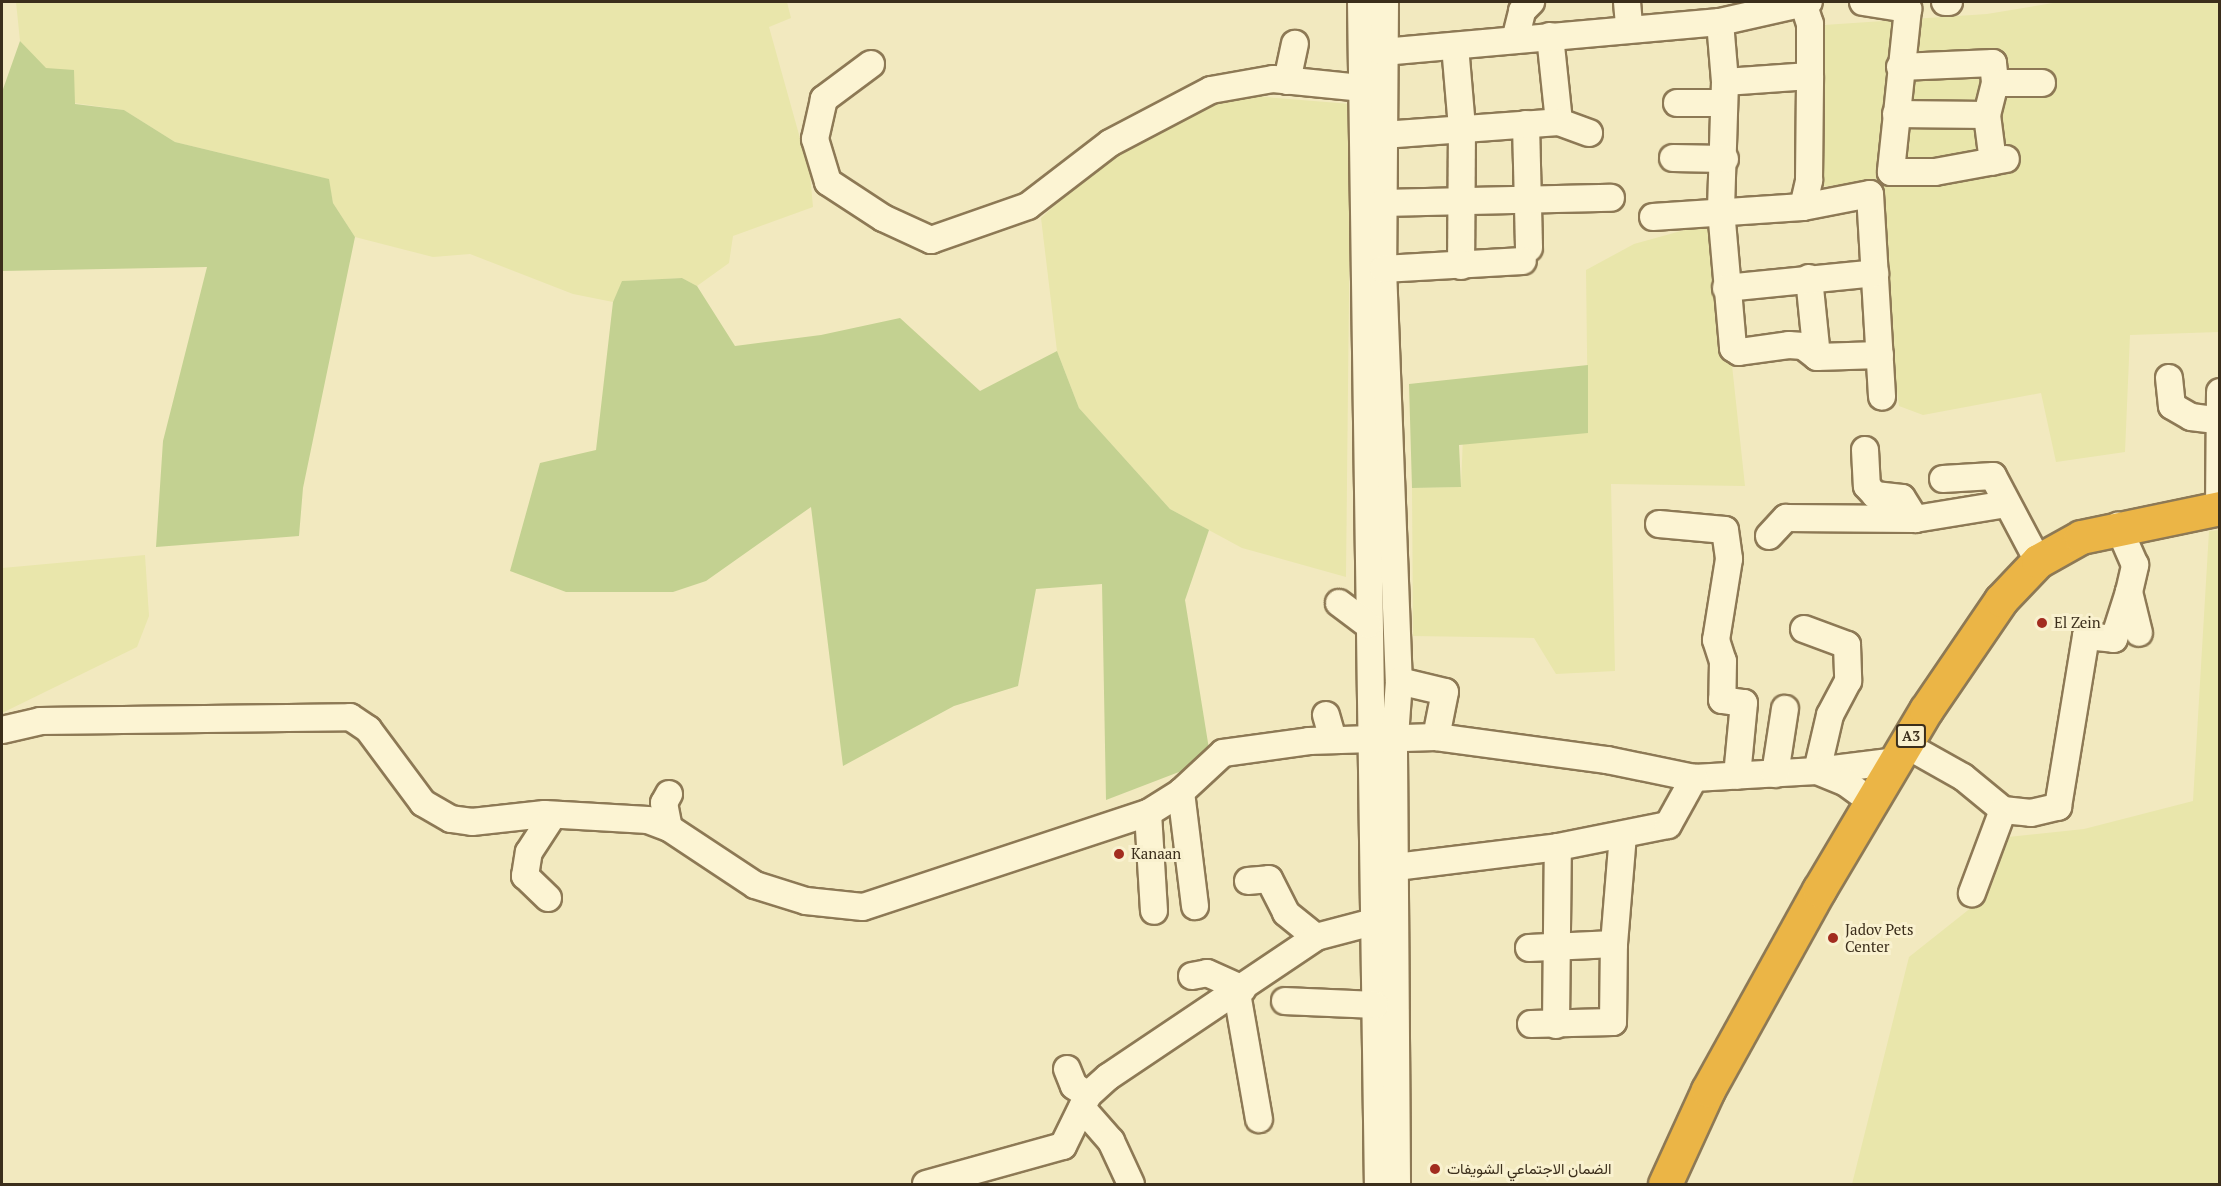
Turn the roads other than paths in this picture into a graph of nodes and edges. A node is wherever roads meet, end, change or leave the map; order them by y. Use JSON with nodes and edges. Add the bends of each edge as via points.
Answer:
{"nodes":[{"id":1,"x":1360,"y":2,"type":"edge"},
{"id":2,"x":1385,"y":2,"type":"edge"},
{"id":3,"x":1627,"y":2,"type":"edge"},
{"id":4,"x":1633,"y":2,"type":"edge"},
{"id":5,"x":1863,"y":2,"type":"edge"},
{"id":6,"x":1806,"y":3,"type":"edge"},
{"id":7,"x":1522,"y":5,"type":"edge"},
{"id":8,"x":1767,"y":6,"type":"edge"},
{"id":9,"x":1714,"y":14,"type":"edge"},
{"id":10,"x":1632,"y":27,"type":"junction"},
{"id":11,"x":1550,"y":36,"type":"junction"},
{"id":12,"x":1515,"y":40,"type":"junction"},
{"id":13,"x":1295,"y":44,"type":"dead end"},
{"id":14,"x":1455,"y":46,"type":"junction"},
{"id":15,"x":1383,"y":52,"type":"junction"},
{"id":16,"x":871,"y":64,"type":"dead end"},
{"id":17,"x":1900,"y":67,"type":"junction"},
{"id":18,"x":1810,"y":76,"type":"junction"},
{"id":19,"x":1287,"y":81,"type":"junction"},
{"id":20,"x":1995,"y":83,"type":"junction"},
{"id":21,"x":2042,"y":83,"type":"dead end"},
{"id":22,"x":1361,"y":88,"type":"junction"},
{"id":23,"x":1724,"y":93,"type":"junction"},
{"id":24,"x":1677,"y":103,"type":"dead end"},
{"id":25,"x":1896,"y":114,"type":"junction"},
{"id":26,"x":1987,"y":115,"type":"junction"},
{"id":27,"x":1559,"y":122,"type":"junction"},
{"id":28,"x":1526,"y":124,"type":"junction"},
{"id":29,"x":1462,"y":128,"type":"junction"},
{"id":30,"x":1589,"y":132,"type":"dead end"},
{"id":31,"x":1383,"y":135,"type":"junction"},
{"id":32,"x":1673,"y":158,"type":"dead end"},
{"id":33,"x":1725,"y":159,"type":"junction"},
{"id":34,"x":1526,"y":196,"type":"junction"},
{"id":35,"x":1611,"y":198,"type":"dead end"},
{"id":36,"x":1461,"y":201,"type":"junction"},
{"id":37,"x":1382,"y":203,"type":"junction"},
{"id":38,"x":1803,"y":207,"type":"junction"},
{"id":39,"x":1721,"y":210,"type":"junction"},
{"id":40,"x":1653,"y":217,"type":"dead end"},
{"id":41,"x":1461,"y":266,"type":"junction"},
{"id":42,"x":1383,"y":269,"type":"junction"},
{"id":43,"x":1875,"y":273,"type":"junction"},
{"id":44,"x":1809,"y":278,"type":"junction"},
{"id":45,"x":1726,"y":288,"type":"junction"},
{"id":46,"x":1880,"y":355,"type":"junction"},
{"id":47,"x":1817,"y":357,"type":"junction"},
{"id":48,"x":2169,"y":378,"type":"dead end"},
{"id":49,"x":2220,"y":392,"type":"edge"},
{"id":50,"x":1882,"y":397,"type":"dead end"},
{"id":51,"x":2216,"y":420,"type":"junction"},
{"id":52,"x":1865,"y":450,"type":"dead end"},
{"id":53,"x":1942,"y":479,"type":"dead end"},
{"id":54,"x":2007,"y":504,"type":"junction"},
{"id":55,"x":2219,"y":508,"type":"edge"},
{"id":56,"x":1915,"y":519,"type":"junction"},
{"id":57,"x":1659,"y":524,"type":"dead end"},
{"id":58,"x":2118,"y":526,"type":"junction"},
{"id":59,"x":1769,"y":536,"type":"dead end"},
{"id":60,"x":2038,"y":561,"type":"junction"},
{"id":61,"x":2129,"y":592,"type":"junction"},
{"id":62,"x":1339,"y":603,"type":"dead end"},
{"id":63,"x":1368,"y":625,"type":"junction"},
{"id":64,"x":1804,"y":629,"type":"dead end"},
{"id":65,"x":2139,"y":633,"type":"dead end"},
{"id":66,"x":1399,"y":681,"type":"junction"},
{"id":67,"x":1785,"y":709,"type":"dead end"},
{"id":68,"x":1326,"y":715,"type":"dead end"},
{"id":69,"x":2,"y":730,"type":"edge"},
{"id":70,"x":1383,"y":736,"type":"junction"},
{"id":71,"x":1436,"y":737,"type":"junction"},
{"id":72,"x":1333,"y":740,"type":"junction"},
{"id":73,"x":1901,"y":753,"type":"junction"},
{"id":74,"x":1817,"y":771,"type":"junction"},
{"id":75,"x":1776,"y":774,"type":"junction"},
{"id":76,"x":1737,"y":776,"type":"junction"},
{"id":77,"x":1694,"y":778,"type":"junction"},
{"id":78,"x":1187,"y":787,"type":"junction"},
{"id":79,"x":669,"y":794,"type":"dead end"},
{"id":80,"x":1871,"y":801,"type":"junction"},
{"id":81,"x":2003,"y":810,"type":"junction"},
{"id":82,"x":1148,"y":813,"type":"junction"},
{"id":83,"x":553,"y":814,"type":"junction"},
{"id":84,"x":669,"y":828,"type":"junction"},
{"id":85,"x":1623,"y":835,"type":"junction"},
{"id":86,"x":1558,"y":847,"type":"junction"},
{"id":87,"x":1396,"y":867,"type":"junction"},
{"id":88,"x":1248,"y":881,"type":"dead end"},
{"id":89,"x":1972,"y":893,"type":"dead end"},
{"id":90,"x":548,"y":898,"type":"dead end"},
{"id":91,"x":1201,"y":899,"type":"dead end"},
{"id":92,"x":1154,"y":911,"type":"dead end"},
{"id":93,"x":1373,"y":922,"type":"junction"},
{"id":94,"x":1316,"y":937,"type":"junction"},
{"id":95,"x":1614,"y":944,"type":"junction"},
{"id":96,"x":1559,"y":945,"type":"junction"},
{"id":97,"x":1530,"y":948,"type":"dead end"},
{"id":98,"x":1192,"y":976,"type":"dead end"},
{"id":99,"x":1240,"y":992,"type":"junction"},
{"id":100,"x":1286,"y":1001,"type":"dead end"},
{"id":101,"x":1375,"y":1005,"type":"junction"},
{"id":102,"x":1531,"y":1024,"type":"dead end"},
{"id":103,"x":1556,"y":1025,"type":"junction"},
{"id":104,"x":1067,"y":1069,"type":"dead end"},
{"id":105,"x":1708,"y":1090,"type":"junction"},
{"id":106,"x":1085,"y":1102,"type":"junction"},
{"id":107,"x":1259,"y":1119,"type":"dead end"},
{"id":108,"x":965,"y":1180,"type":"edge"},
{"id":109,"x":926,"y":1185,"type":"edge"},
{"id":110,"x":1131,"y":1185,"type":"edge"},
{"id":111,"x":1378,"y":1185,"type":"edge"},
{"id":112,"x":1397,"y":1185,"type":"edge"},
{"id":113,"x":1644,"y":1185,"type":"edge"},
{"id":114,"x":1665,"y":1185,"type":"edge"}],
"edges":[{"from":1,"to":22,"type":"street"},
{"from":2,"to":15,"type":"street"},
{"from":3,"to":10,"type":"street"},
{"from":4,"to":10,"type":"street"},
{"from":5,"to":17,"type":"street","via":[[1908,9]]},
{"from":6,"to":8,"type":"street"},
{"from":6,"to":18,"type":"street"},
{"from":7,"to":12,"type":"street"},
{"from":8,"to":9,"type":"street"},
{"from":9,"to":10,"type":"street"},
{"from":9,"to":23,"type":"street"},
{"from":10,"to":11,"type":"street"},
{"from":11,"to":12,"type":"street"},
{"from":11,"to":27,"type":"street"},
{"from":12,"to":14,"type":"street"},
{"from":13,"to":19,"type":"street"},
{"from":14,"to":15,"type":"street"},
{"from":14,"to":29,"type":"street"},
{"from":15,"to":31,"type":"street"},
{"from":16,"to":19,"type":"street","via":[[824,99],[815,139],[828,183],[883,218],[931,240],[1028,206],[1110,143],[1184,100],[1238,82]]},
{"from":17,"to":20,"type":"street","via":[[1993,63]]},
{"from":17,"to":25,"type":"street"},
{"from":18,"to":23,"type":"street"},
{"from":18,"to":38,"type":"street","via":[[1809,180]]},
{"from":19,"to":22,"type":"street"},
{"from":20,"to":21,"type":"street"},
{"from":20,"to":26,"type":"street"},
{"from":22,"to":63,"type":"street"},
{"from":23,"to":24,"type":"street"},
{"from":23,"to":33,"type":"street"},
{"from":25,"to":26,"type":"street"},
{"from":25,"to":26,"type":"street","via":[[1891,172],[1935,172],[1999,160]]},
{"from":27,"to":28,"type":"street"},
{"from":27,"to":30,"type":"street"},
{"from":28,"to":29,"type":"street"},
{"from":28,"to":34,"type":"street"},
{"from":29,"to":31,"type":"street"},
{"from":29,"to":36,"type":"street"},
{"from":31,"to":37,"type":"street"},
{"from":32,"to":33,"type":"street"},
{"from":33,"to":39,"type":"street"},
{"from":34,"to":35,"type":"street"},
{"from":34,"to":36,"type":"street"},
{"from":34,"to":41,"type":"street","via":[[1526,255]]},
{"from":36,"to":37,"type":"street"},
{"from":36,"to":41,"type":"street"},
{"from":37,"to":42,"type":"street"},
{"from":38,"to":39,"type":"street"},
{"from":38,"to":43,"type":"street","via":[[1870,194]]},
{"from":39,"to":40,"type":"street"},
{"from":39,"to":45,"type":"street"},
{"from":41,"to":42,"type":"street"},
{"from":42,"to":66,"type":"street"},
{"from":43,"to":44,"type":"street"},
{"from":43,"to":46,"type":"street"},
{"from":44,"to":45,"type":"street"},
{"from":44,"to":47,"type":"street"},
{"from":45,"to":47,"type":"street","via":[[1735,351],[1803,346]]},
{"from":46,"to":47,"type":"street"},
{"from":46,"to":50,"type":"street"},
{"from":48,"to":51,"type":"street","via":[[2172,406],[2191,417]]},
{"from":49,"to":51,"type":"street"},
{"from":51,"to":55,"type":"street"},
{"from":52,"to":56,"type":"street","via":[[1868,486],[1875,495],[1902,498]]},
{"from":53,"to":54,"type":"street","via":[[1993,476]]},
{"from":54,"to":56,"type":"street"},
{"from":54,"to":60,"type":"street"},
{"from":55,"to":58,"type":"highway","number":"A3"},
{"from":56,"to":59,"type":"street","via":[[1786,518]]},
{"from":57,"to":76,"type":"street","via":[[1725,530],[1729,559],[1716,640],[1723,661],[1722,699],[1744,703]]},
{"from":58,"to":60,"type":"highway","number":"A3","via":[[2081,537]]},
{"from":58,"to":61,"type":"street","via":[[2134,565]]},
{"from":60,"to":73,"type":"highway","number":"A3","via":[[2001,600]]},
{"from":61,"to":65,"type":"street"},
{"from":61,"to":81,"type":"street","via":[[2114,639],[2086,636],[2058,807],[2031,813]]},
{"from":62,"to":63,"type":"street"},
{"from":63,"to":70,"type":"street"},
{"from":64,"to":74,"type":"street","via":[[1847,645],[1848,681],[1830,715]]},
{"from":66,"to":70,"type":"street"},
{"from":66,"to":71,"type":"street","via":[[1435,686],[1445,692]]},
{"from":67,"to":75,"type":"street"},
{"from":68,"to":72,"type":"street"},
{"from":69,"to":83,"type":"street","via":[[40,721],[350,717],[368,729],[409,789],[438,813],[472,822]]},
{"from":70,"to":71,"type":"street"},
{"from":70,"to":72,"type":"street"},
{"from":70,"to":87,"type":"street"},
{"from":70,"to":93,"type":"street"},
{"from":71,"to":77,"type":"street","via":[[1607,760]]},
{"from":72,"to":78,"type":"street","via":[[1223,753]]},
{"from":73,"to":74,"type":"street"},
{"from":73,"to":80,"type":"highway","number":"A3"},
{"from":73,"to":81,"type":"street","via":[[1963,777]]},
{"from":74,"to":75,"type":"street"},
{"from":74,"to":80,"type":"street"},
{"from":75,"to":76,"type":"street"},
{"from":76,"to":77,"type":"street"},
{"from":77,"to":85,"type":"street","via":[[1668,825]]},
{"from":78,"to":82,"type":"street"},
{"from":78,"to":91,"type":"street"},
{"from":79,"to":84,"type":"street","via":[[664,803]]},
{"from":80,"to":105,"type":"highway","number":"A3"},
{"from":81,"to":89,"type":"street"},
{"from":82,"to":84,"type":"street","via":[[863,907],[806,901],[755,885]]},
{"from":82,"to":92,"type":"street"},
{"from":83,"to":84,"type":"street","via":[[648,820]]},
{"from":83,"to":90,"type":"street","via":[[529,852],[525,876]]},
{"from":85,"to":86,"type":"street"},
{"from":85,"to":95,"type":"street"},
{"from":86,"to":87,"type":"street"},
{"from":86,"to":96,"type":"street"},
{"from":87,"to":112,"type":"street"},
{"from":88,"to":94,"type":"street","via":[[1269,879],[1286,914]]},
{"from":93,"to":94,"type":"street"},
{"from":93,"to":101,"type":"street"},
{"from":94,"to":99,"type":"street"},
{"from":95,"to":96,"type":"street"},
{"from":95,"to":103,"type":"street","via":[[1613,1022]]},
{"from":96,"to":97,"type":"street"},
{"from":96,"to":103,"type":"street"},
{"from":98,"to":99,"type":"street","via":[[1208,974]]},
{"from":99,"to":106,"type":"street"},
{"from":99,"to":107,"type":"street"},
{"from":100,"to":101,"type":"street"},
{"from":101,"to":111,"type":"street"},
{"from":102,"to":103,"type":"street"},
{"from":104,"to":106,"type":"street"},
{"from":105,"to":113,"type":"highway","number":"A3"},
{"from":105,"to":114,"type":"highway","number":"A3"},
{"from":106,"to":108,"type":"street","via":[[1063,1146]]},
{"from":106,"to":110,"type":"street","via":[[1115,1147]]},
{"from":108,"to":109,"type":"street"}]}
